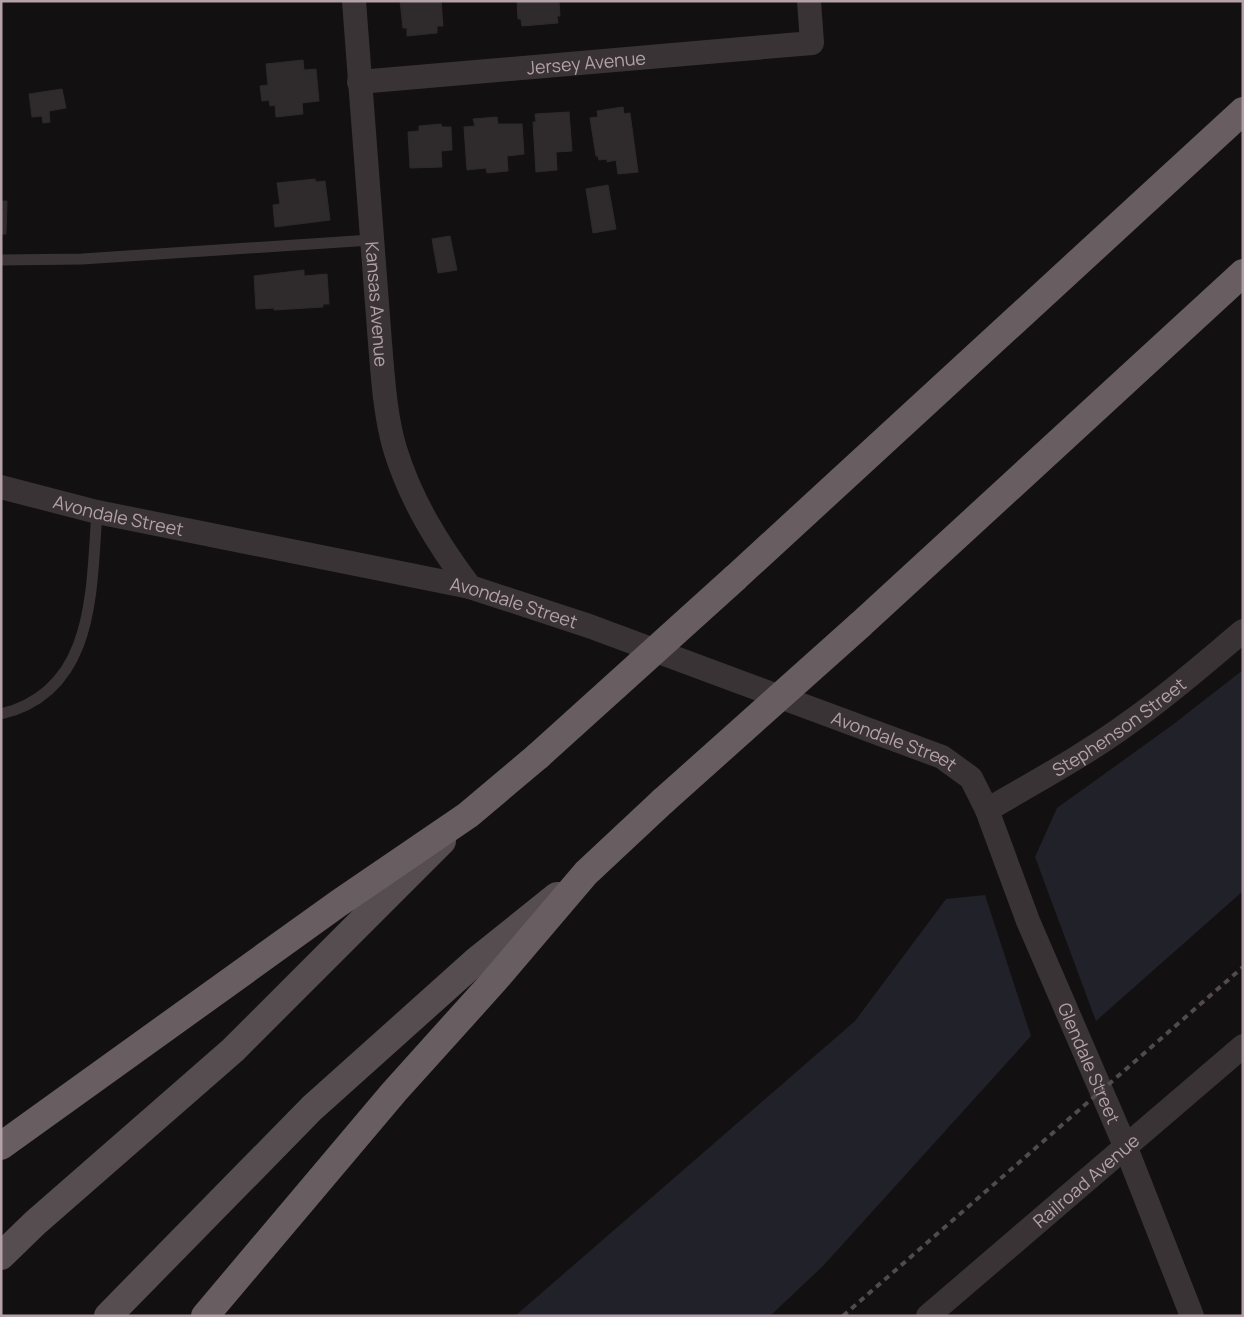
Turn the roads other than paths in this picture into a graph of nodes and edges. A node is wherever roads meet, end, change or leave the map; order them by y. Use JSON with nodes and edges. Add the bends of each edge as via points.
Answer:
{"nodes":[{"id":1,"x":354,"y":1,"type":"edge"},
{"id":2,"x":809,"y":1,"type":"edge"},
{"id":3,"x":358,"y":82,"type":"junction"},
{"id":4,"x":1243,"y":111,"type":"edge"},
{"id":5,"x":372,"y":240,"type":"junction"},
{"id":6,"x":1,"y":260,"type":"edge"},
{"id":7,"x":1243,"y":273,"type":"edge"},
{"id":8,"x":1,"y":487,"type":"edge"},
{"id":9,"x":97,"y":512,"type":"junction"},
{"id":10,"x":470,"y":587,"type":"junction"},
{"id":11,"x":1243,"y":631,"type":"edge"},
{"id":12,"x":1,"y":714,"type":"edge"},
{"id":13,"x":987,"y":810,"type":"junction"},
{"id":14,"x":468,"y":815,"type":"junction"},
{"id":15,"x":586,"y":873,"type":"junction"},
{"id":16,"x":1243,"y":1046,"type":"edge"},
{"id":17,"x":1,"y":1146,"type":"edge"},
{"id":18,"x":1126,"y":1148,"type":"junction"},
{"id":19,"x":1,"y":1256,"type":"edge"},
{"id":20,"x":108,"y":1316,"type":"edge"},
{"id":21,"x":205,"y":1316,"type":"edge"},
{"id":22,"x":928,"y":1316,"type":"edge"},
{"id":23,"x":1192,"y":1316,"type":"edge"}],
"edges":[{"from":1,"to":3,"type":"street","name":"Kansas Avenue"},
{"from":2,"to":3,"type":"street","name":"Jersey Avenue","via":[[812,43]]},
{"from":3,"to":5,"type":"street","name":"Kansas Avenue"},
{"from":4,"to":14,"type":"highway","bridge":true,"via":[[735,578]]},
{"from":5,"to":6,"type":"lane","via":[[82,259]]},
{"from":5,"to":10,"type":"street","name":"Kansas Avenue","via":[[385,396],[395,448],[419,511]]},
{"from":7,"to":15,"type":"highway","bridge":true},
{"from":8,"to":9,"type":"street","name":"Avondale Street"},
{"from":9,"to":10,"type":"street","name":"Avondale Street"},
{"from":9,"to":12,"type":"lane","via":[[91,600],[80,647],[54,686],[18,710]]},
{"from":10,"to":13,"type":"street","name":"Avondale Street","via":[[590,626],[942,757],[971,778]]},
{"from":11,"to":13,"type":"street","name":"Stephenson Street","via":[[1130,722],[1078,757]]},
{"from":13,"to":18,"type":"street","name":"Glendale Street","via":[[1028,921]]},
{"from":14,"to":17,"type":"highway","via":[[339,903]]},
{"from":14,"to":19,"type":"main road","via":[[233,1050]]},
{"from":15,"to":20,"type":"main road","via":[[476,961],[312,1108]]},
{"from":15,"to":21,"type":"highway","via":[[387,1099]]},
{"from":16,"to":18,"type":"street","name":"Railroad Avenue"},
{"from":18,"to":22,"type":"street","name":"Railroad Avenue"},
{"from":18,"to":23,"type":"street","name":"Glendale Street"}]}
